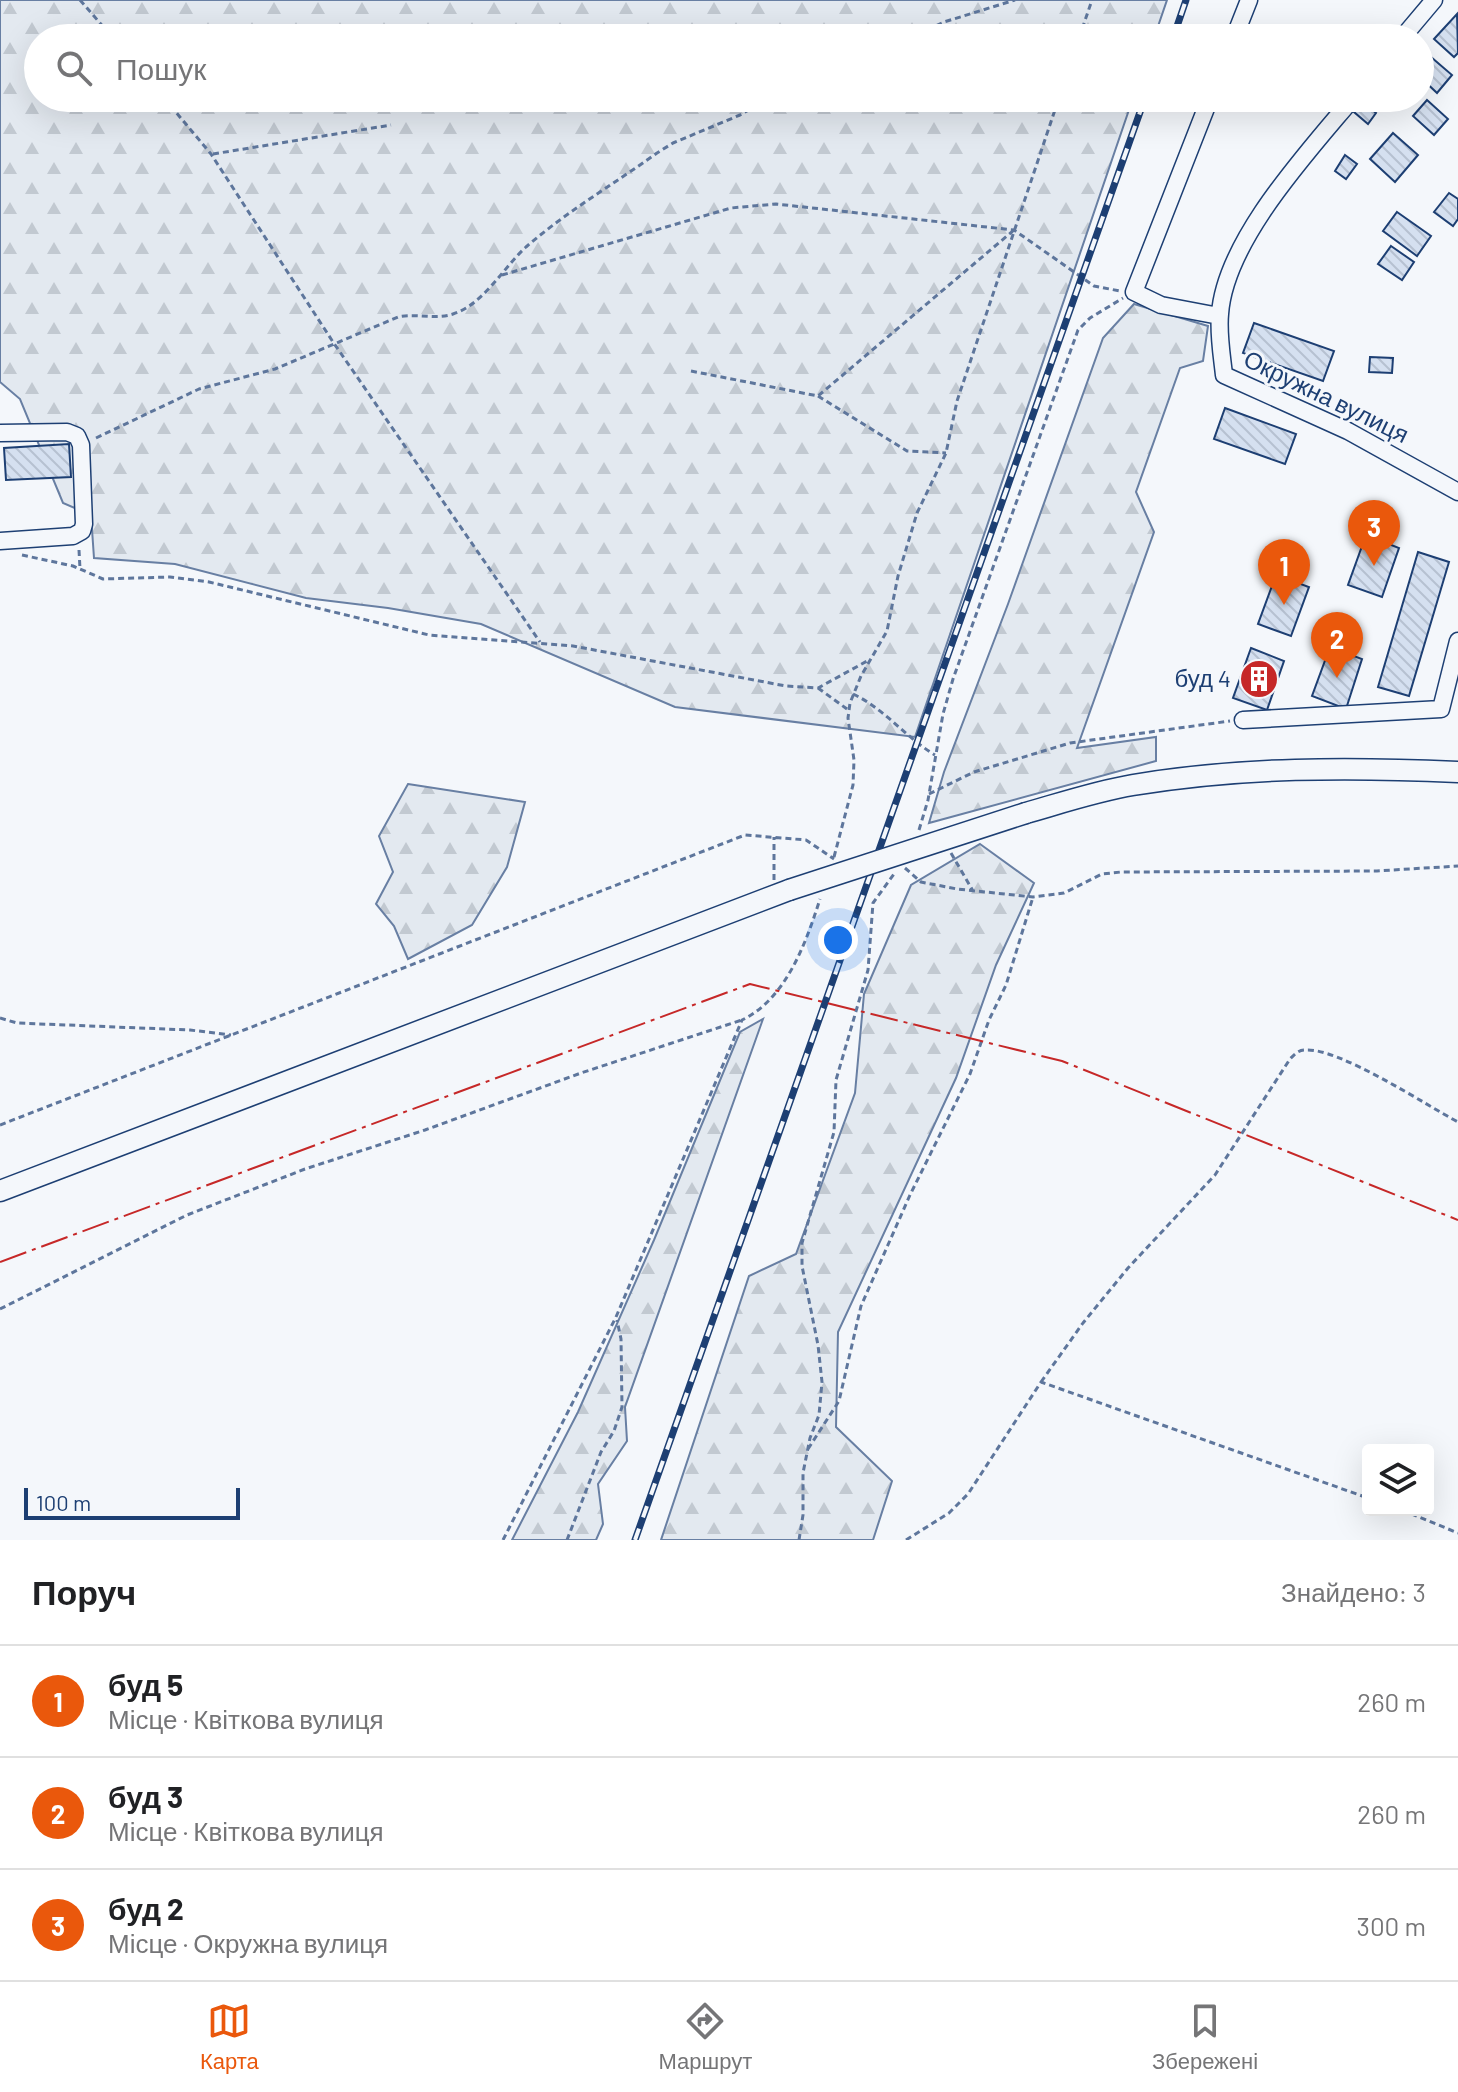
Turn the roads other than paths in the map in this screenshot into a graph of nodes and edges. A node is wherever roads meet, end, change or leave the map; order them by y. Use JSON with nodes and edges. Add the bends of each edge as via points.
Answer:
{"nodes":[{"id":1,"x":1249,"y":0,"type":"edge"},
{"id":2,"x":1434,"y":0,"type":"edge"},
{"id":3,"x":1240,"y":24,"type":"edge"},
{"id":4,"x":1414,"y":24,"type":"edge"},
{"id":5,"x":1205,"y":112,"type":"edge"},
{"id":6,"x":1342,"y":112,"type":"edge"},
{"id":7,"x":1219,"y":316,"type":"junction"},
{"id":8,"x":0,"y":433,"type":"edge"},
{"id":9,"x":1458,"y":492,"type":"edge"},
{"id":10,"x":0,"y":541,"type":"edge"},
{"id":11,"x":1458,"y":641,"type":"edge"},
{"id":12,"x":1441,"y":709,"type":"junction"},
{"id":13,"x":1458,"y":715,"type":"edge"},
{"id":14,"x":1243,"y":720,"type":"road end"},
{"id":15,"x":1458,"y":772,"type":"edge"},
{"id":16,"x":0,"y":1191,"type":"edge"}],
"edges":[{"from":1,"to":3,"type":"street"},
{"from":2,"to":4,"type":"street"},
{"from":5,"to":7,"type":"street","via":[[1134,292],[1161,305]]},
{"from":6,"to":7,"type":"street","via":[[1250,232],[1227,279]]},
{"from":7,"to":9,"type":"street","name":"Окружна вулиця","via":[[1224,375],[1348,431]]},
{"from":8,"to":10,"type":"street","via":[[77,436],[84,524],[78,535]]},
{"from":11,"to":12,"type":"street"},
{"from":12,"to":13,"type":"street"},
{"from":12,"to":14,"type":"street"},
{"from":15,"to":16,"type":"main road","bridge":true,"via":[[1352,767],[1234,772],[1131,785],[1026,813],[781,893]]}]}
